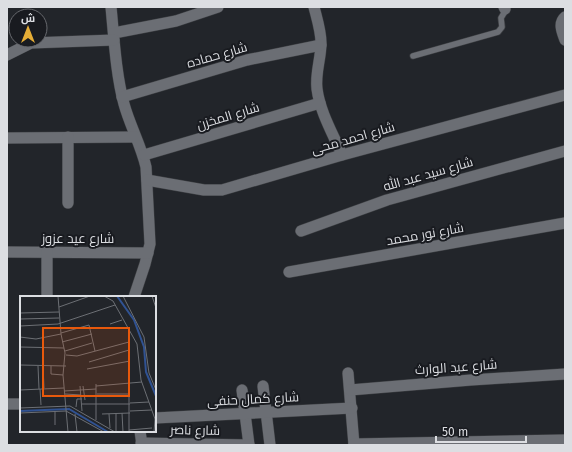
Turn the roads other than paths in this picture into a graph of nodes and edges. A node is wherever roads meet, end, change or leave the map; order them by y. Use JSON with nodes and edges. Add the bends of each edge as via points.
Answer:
{"nodes":[{"id":1,"x":111,"y":7,"type":"edge"},
{"id":2,"x":218,"y":7,"type":"edge"},
{"id":3,"x":314,"y":7,"type":"edge"},
{"id":4,"x":504,"y":8,"type":"edge"},
{"id":5,"x":565,"y":17,"type":"edge"},
{"id":6,"x":114,"y":36,"type":"junction"},
{"id":7,"x":565,"y":40,"type":"edge"},
{"id":8,"x":321,"y":45,"type":"junction"},
{"id":9,"x":7,"y":55,"type":"edge"},
{"id":10,"x":413,"y":56,"type":"dead end"},
{"id":11,"x":565,"y":95,"type":"edge"},
{"id":12,"x":122,"y":97,"type":"junction"},
{"id":13,"x":320,"y":103,"type":"junction"},
{"id":14,"x":68,"y":137,"type":"junction"},
{"id":15,"x":135,"y":137,"type":"junction"},
{"id":16,"x":7,"y":138,"type":"edge"},
{"id":17,"x":565,"y":151,"type":"edge"},
{"id":18,"x":144,"y":155,"type":"junction"},
{"id":19,"x":342,"y":155,"type":"junction"},
{"id":20,"x":147,"y":180,"type":"junction"},
{"id":21,"x":68,"y":204,"type":"dead end"},
{"id":22,"x":565,"y":223,"type":"edge"},
{"id":23,"x":301,"y":231,"type":"dead end"},
{"id":24,"x":7,"y":252,"type":"edge"},
{"id":25,"x":47,"y":252,"type":"junction"},
{"id":26,"x":148,"y":253,"type":"junction"},
{"id":27,"x":289,"y":272,"type":"dead end"},
{"id":28,"x":47,"y":296,"type":"edge"},
{"id":29,"x":134,"y":296,"type":"edge"},
{"id":30,"x":348,"y":372,"type":"dead end"},
{"id":31,"x":565,"y":374,"type":"edge"},
{"id":32,"x":264,"y":386,"type":"dead end"},
{"id":33,"x":242,"y":390,"type":"dead end"},
{"id":34,"x":350,"y":390,"type":"junction"},
{"id":35,"x":7,"y":404,"type":"edge"},
{"id":36,"x":20,"y":404,"type":"edge"},
{"id":37,"x":352,"y":408,"type":"junction"},
{"id":38,"x":266,"y":413,"type":"junction"},
{"id":39,"x":245,"y":414,"type":"junction"},
{"id":40,"x":156,"y":418,"type":"edge"},
{"id":41,"x":140,"y":432,"type":"edge"},
{"id":42,"x":565,"y":440,"type":"edge"},
{"id":43,"x":142,"y":444,"type":"edge"},
{"id":44,"x":354,"y":444,"type":"edge"},
{"id":45,"x":249,"y":445,"type":"edge"},
{"id":46,"x":270,"y":445,"type":"edge"}],
"edges":[{"from":1,"to":6,"type":"street"},
{"from":2,"to":6,"type":"street","via":[[176,21]]},
{"from":3,"to":8,"type":"street"},
{"from":4,"to":10,"type":"lane","via":[[501,18],[502,29],[498,32]]},
{"from":5,"to":7,"type":"street","via":[[561,26]]},
{"from":6,"to":9,"type":"street","via":[[31,43]]},
{"from":6,"to":12,"type":"street"},
{"from":8,"to":12,"type":"street","name":"شارع حماده","via":[[246,60]]},
{"from":8,"to":13,"type":"street","via":[[317,71]]},
{"from":11,"to":19,"type":"street","name":"شارع احمد محى"},
{"from":12,"to":15,"type":"street"},
{"from":13,"to":18,"type":"street","name":"شارع المخزن"},
{"from":13,"to":19,"type":"street"},
{"from":14,"to":15,"type":"street"},
{"from":14,"to":16,"type":"street"},
{"from":14,"to":21,"type":"street"},
{"from":15,"to":18,"type":"street"},
{"from":17,"to":23,"type":"street","name":"شارع سيد عبد الله","via":[[387,200]]},
{"from":18,"to":20,"type":"street"},
{"from":19,"to":20,"type":"street","name":"شارع احمد محى","via":[[222,190],[204,190]]},
{"from":20,"to":26,"type":"street","via":[[150,244]]},
{"from":22,"to":27,"type":"street","name":"شارع نور محمد"},
{"from":24,"to":25,"type":"street","name":"شارع عيد عزوز"},
{"from":25,"to":26,"type":"street","name":"شارع عيد عزوز"},
{"from":25,"to":28,"type":"street"},
{"from":26,"to":29,"type":"street"},
{"from":30,"to":34,"type":"street"},
{"from":31,"to":34,"type":"street","name":"شارع عبد الوارث"},
{"from":32,"to":38,"type":"street"},
{"from":33,"to":39,"type":"street"},
{"from":34,"to":37,"type":"street"},
{"from":35,"to":36,"type":"street"},
{"from":37,"to":38,"type":"street","name":"شارع كمال حنفى"},
{"from":37,"to":44,"type":"street"},
{"from":38,"to":39,"type":"street","name":"شارع كمال حنفى"},
{"from":38,"to":46,"type":"street"},
{"from":39,"to":40,"type":"street","name":"شارع كمال حنفى"},
{"from":39,"to":45,"type":"street"},
{"from":41,"to":43,"type":"street"},
{"from":42,"to":44,"type":"street"},
{"from":43,"to":45,"type":"street","name":"شارع ناصر"}]}
